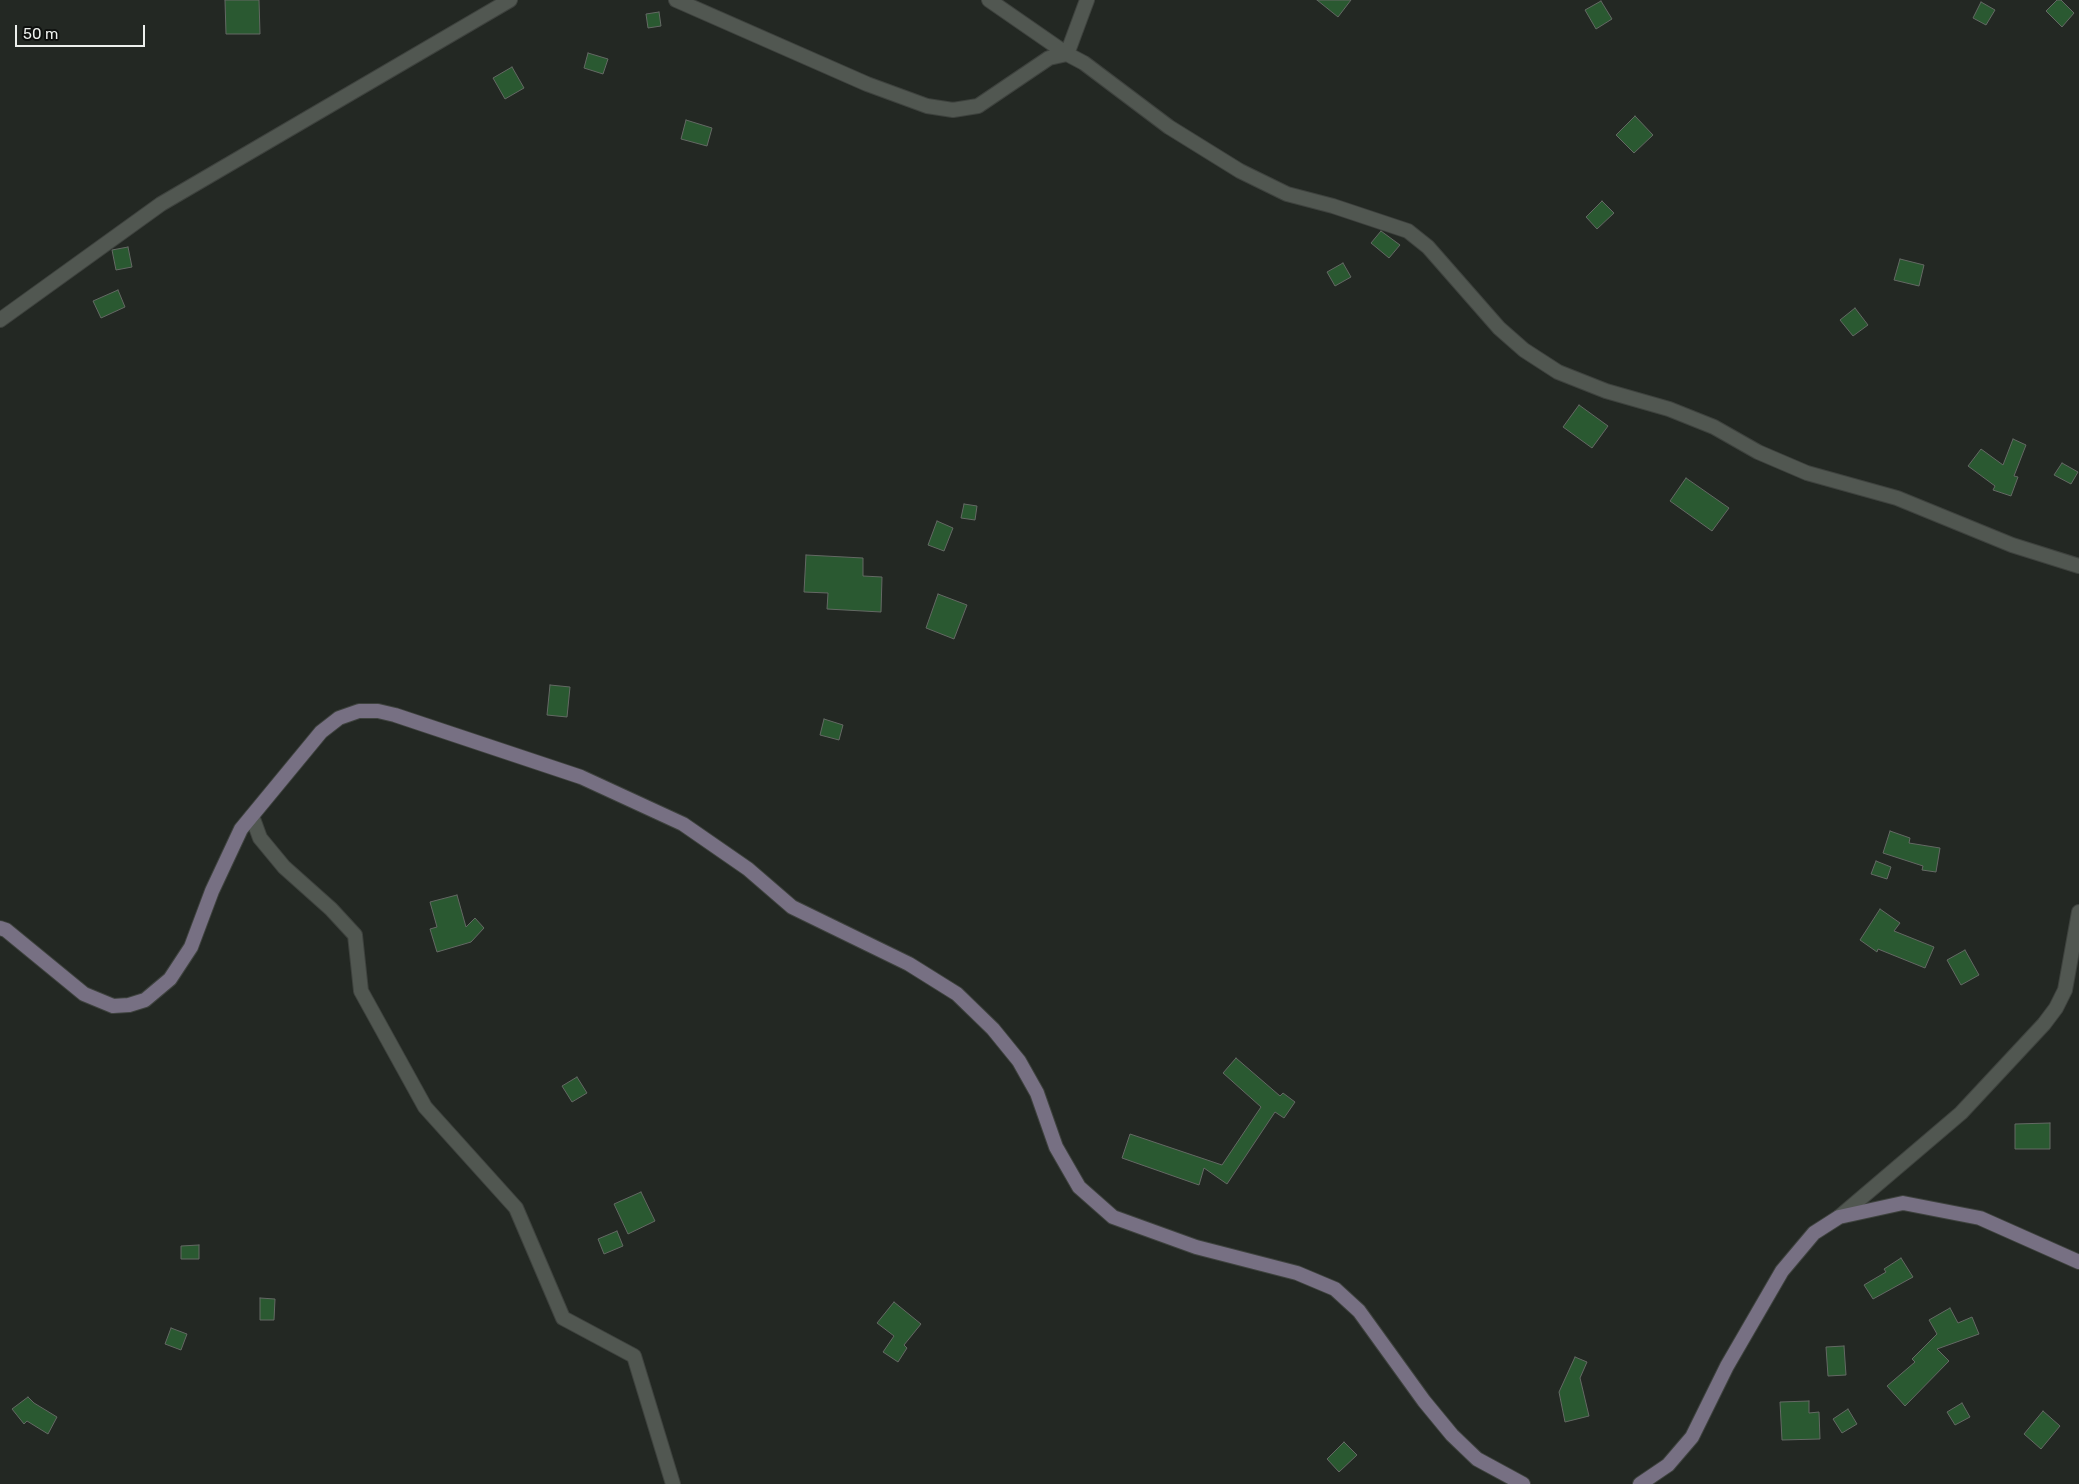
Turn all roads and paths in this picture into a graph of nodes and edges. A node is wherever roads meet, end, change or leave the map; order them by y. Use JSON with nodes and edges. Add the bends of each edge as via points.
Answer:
{"nodes":[{"id":1,"x":510,"y":0,"type":"edge"},
{"id":2,"x":676,"y":0,"type":"edge"},
{"id":3,"x":989,"y":0,"type":"edge"},
{"id":4,"x":1087,"y":0,"type":"edge"},
{"id":5,"x":1067,"y":54,"type":"junction"},
{"id":6,"x":0,"y":320,"type":"edge"},
{"id":7,"x":2079,"y":566,"type":"edge"},
{"id":8,"x":252,"y":816,"type":"junction"},
{"id":9,"x":2079,"y":912,"type":"edge"},
{"id":10,"x":0,"y":928,"type":"edge"},
{"id":11,"x":1839,"y":1217,"type":"junction"},
{"id":12,"x":2079,"y":1262,"type":"edge"},
{"id":13,"x":673,"y":1484,"type":"edge"},
{"id":14,"x":1523,"y":1484,"type":"edge"},
{"id":15,"x":1640,"y":1484,"type":"edge"}],
"edges":[{"from":1,"to":6,"type":"street","via":[[160,204]]},
{"from":2,"to":5,"type":"street","via":[[867,84],[927,106],[953,110],[978,106],[1049,58]]},
{"from":3,"to":5,"type":"street"},
{"from":4,"to":5,"type":"street"},
{"from":5,"to":7,"type":"street","via":[[1084,63],[1169,127],[1240,171],[1287,194],[1408,231],[1428,247],[1499,328],[1524,350],[1558,372],[1606,391],[1696,419],[1758,452],[1807,472],[1897,498],[2012,545]]},
{"from":8,"to":10,"type":"main road","via":[[241,829],[190,947],[170,979],[145,1000],[113,1006],[84,994]]},
{"from":8,"to":13,"type":"street","via":[[260,838],[284,867],[355,935],[361,991],[425,1107],[516,1208],[563,1318],[634,1356]]},
{"from":8,"to":14,"type":"main road","via":[[321,732],[338,718],[359,711],[378,711],[581,777],[683,824],[748,869],[792,907],[909,964],[957,994],[993,1029],[1019,1061],[1037,1093],[1056,1146],[1079,1187],[1113,1217],[1196,1247],[1297,1273],[1335,1289],[1360,1311],[1452,1435],[1477,1459]]},
{"from":9,"to":11,"type":"street","via":[[2065,990],[2044,1024],[1961,1113]]},
{"from":11,"to":12,"type":"main road","via":[[1903,1203],[1980,1218]]},
{"from":11,"to":15,"type":"main road","via":[[1814,1233],[1782,1271],[1727,1366],[1692,1437],[1668,1465]]}]}
